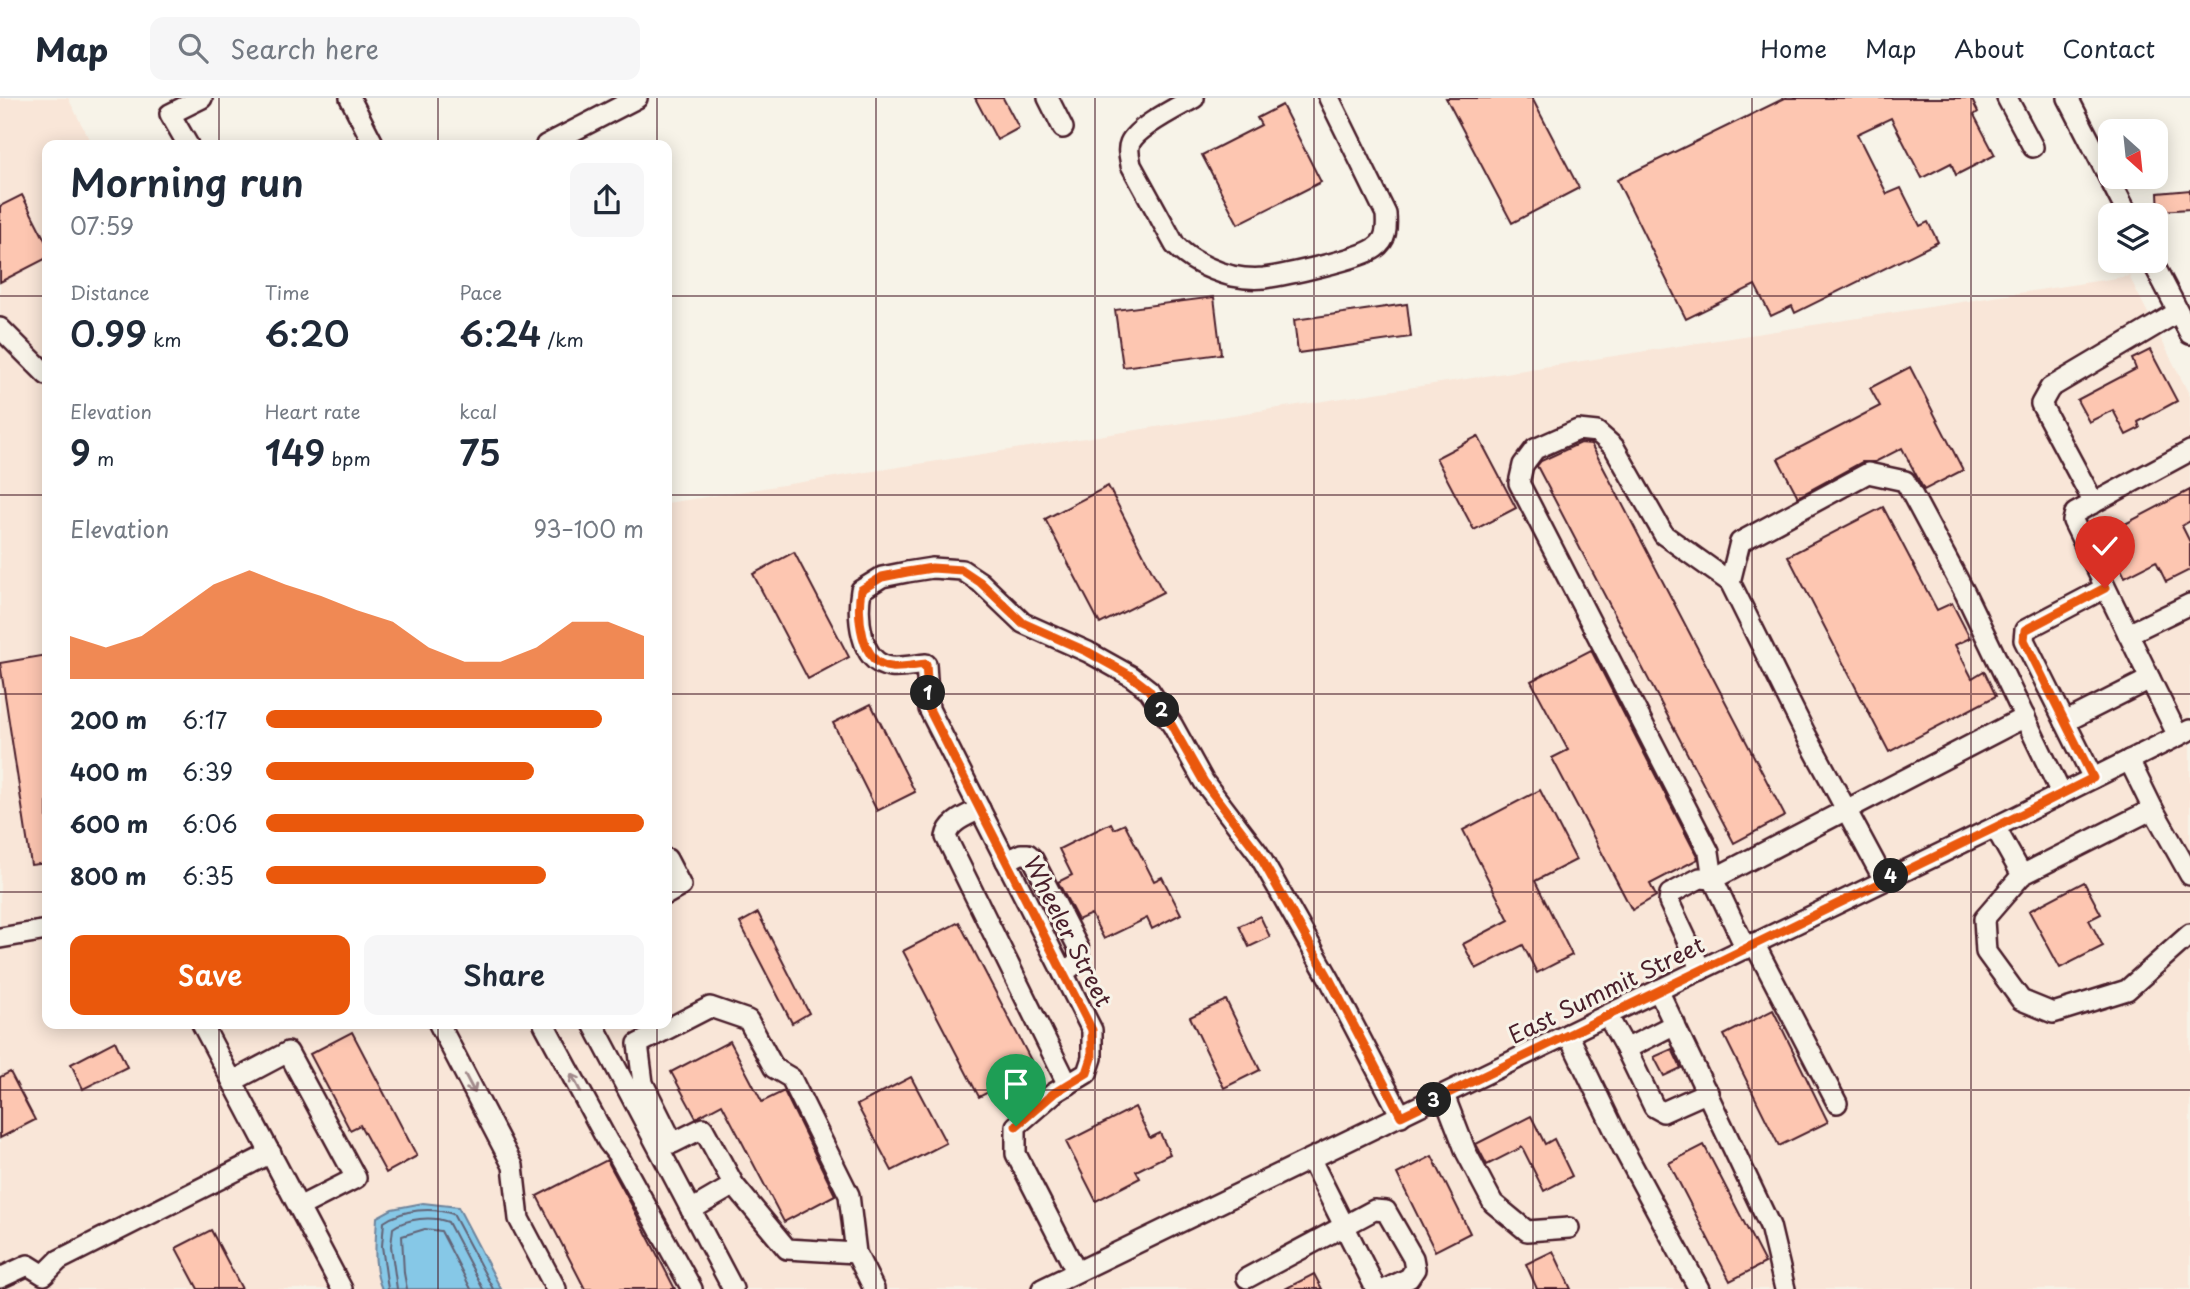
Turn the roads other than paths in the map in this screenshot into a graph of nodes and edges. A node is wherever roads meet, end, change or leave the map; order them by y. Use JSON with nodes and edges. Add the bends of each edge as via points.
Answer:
{"nodes":[{"id":1,"x":202,"y":98,"type":"edge"},
{"id":2,"x":350,"y":98,"type":"edge"},
{"id":3,"x":637,"y":98,"type":"edge"},
{"id":4,"x":1048,"y":98,"type":"edge"},
{"id":5,"x":1193,"y":98,"type":"edge"},
{"id":6,"x":1329,"y":98,"type":"edge"},
{"id":7,"x":2007,"y":98,"type":"edge"},
{"id":8,"x":2067,"y":98,"type":"edge"},
{"id":9,"x":1063,"y":128,"type":"dead end"},
{"id":10,"x":185,"y":140,"type":"edge"},
{"id":11,"x":371,"y":140,"type":"edge"},
{"id":12,"x":556,"y":140,"type":"edge"},
{"id":13,"x":2033,"y":147,"type":"dead end"},
{"id":14,"x":2122,"y":203,"type":"edge"},
{"id":15,"x":2160,"y":273,"type":"edge"},
{"id":16,"x":2181,"y":305,"type":"edge"},
{"id":17,"x":0,"y":328,"type":"edge"},
{"id":18,"x":2190,"y":334,"type":"edge"},
{"id":19,"x":42,"y":370,"type":"edge"},
{"id":20,"x":2190,"y":451,"type":"edge"},
{"id":21,"x":2094,"y":503,"type":"junction"},
{"id":22,"x":1730,"y":582,"type":"junction"},
{"id":23,"x":2105,"y":588,"type":"junction"},
{"id":24,"x":2190,"y":604,"type":"edge"},
{"id":25,"x":2128,"y":634,"type":"junction"},
{"id":26,"x":2150,"y":679,"type":"junction"},
{"id":27,"x":2025,"y":717,"type":"junction"},
{"id":28,"x":2065,"y":722,"type":"junction"},
{"id":29,"x":2184,"y":733,"type":"edge"},
{"id":30,"x":2129,"y":760,"type":"junction"},
{"id":31,"x":2093,"y":778,"type":"junction"},
{"id":32,"x":2061,"y":793,"type":"junction"},
{"id":33,"x":980,"y":809,"type":"junction"},
{"id":34,"x":1846,"y":809,"type":"junction"},
{"id":35,"x":2153,"y":809,"type":"junction"},
{"id":36,"x":1996,"y":827,"type":"junction"},
{"id":37,"x":672,"y":869,"type":"edge"},
{"id":38,"x":2022,"y":875,"type":"junction"},
{"id":39,"x":2190,"y":875,"type":"edge"},
{"id":40,"x":1713,"y":878,"type":"junction"},
{"id":41,"x":1884,"y":880,"type":"junction"},
{"id":42,"x":672,"y":891,"type":"edge"},
{"id":43,"x":42,"y":931,"type":"edge"},
{"id":44,"x":2190,"y":934,"type":"edge"},
{"id":45,"x":0,"y":938,"type":"edge"},
{"id":46,"x":1750,"y":946,"type":"junction"},
{"id":47,"x":1702,"y":970,"type":"junction"},
{"id":48,"x":1658,"y":990,"type":"junction"},
{"id":49,"x":1607,"y":1015,"type":"junction"},
{"id":50,"x":1675,"y":1024,"type":"junction"},
{"id":51,"x":672,"y":1027,"type":"edge"},
{"id":52,"x":207,"y":1029,"type":"edge"},
{"id":53,"x":442,"y":1029,"type":"edge"},
{"id":54,"x":547,"y":1029,"type":"edge"},
{"id":55,"x":596,"y":1029,"type":"edge"},
{"id":56,"x":667,"y":1029,"type":"edge"},
{"id":57,"x":1568,"y":1034,"type":"junction"},
{"id":58,"x":1626,"y":1049,"type":"junction"},
{"id":59,"x":233,"y":1081,"type":"junction"},
{"id":60,"x":1068,"y":1085,"type":"junction"},
{"id":61,"x":1708,"y":1092,"type":"junction"},
{"id":62,"x":1444,"y":1095,"type":"junction"},
{"id":63,"x":1837,"y":1103,"type":"dead end"},
{"id":64,"x":1401,"y":1116,"type":"junction"},
{"id":65,"x":666,"y":1147,"type":"junction"},
{"id":66,"x":271,"y":1153,"type":"junction"},
{"id":67,"x":1311,"y":1160,"type":"junction"},
{"id":68,"x":734,"y":1185,"type":"junction"},
{"id":69,"x":299,"y":1207,"type":"junction"},
{"id":70,"x":691,"y":1210,"type":"junction"},
{"id":71,"x":1344,"y":1226,"type":"junction"},
{"id":72,"x":1569,"y":1228,"type":"dead end"},
{"id":73,"x":856,"y":1253,"type":"junction"},
{"id":74,"x":1076,"y":1271,"type":"junction"},
{"id":75,"x":0,"y":1278,"type":"edge"},
{"id":76,"x":1247,"y":1278,"type":"dead end"},
{"id":77,"x":46,"y":1282,"type":"edge"},
{"id":78,"x":342,"y":1289,"type":"edge"},
{"id":79,"x":556,"y":1289,"type":"edge"},
{"id":80,"x":692,"y":1289,"type":"edge"},
{"id":81,"x":733,"y":1289,"type":"edge"},
{"id":82,"x":874,"y":1289,"type":"edge"},
{"id":83,"x":1042,"y":1289,"type":"edge"},
{"id":84,"x":1376,"y":1289,"type":"edge"},
{"id":85,"x":1386,"y":1289,"type":"edge"},
{"id":86,"x":1699,"y":1289,"type":"edge"},
{"id":87,"x":1785,"y":1289,"type":"edge"}],
"edges":[{"from":1,"to":10,"type":"street","via":[[170,114]]},
{"from":2,"to":11,"type":"street"},
{"from":3,"to":12,"type":"street"},
{"from":4,"to":9,"type":"street"},
{"from":5,"to":6,"type":"street","via":[[1140,131],[1131,141],[1131,165],[1185,256],[1232,276],[1256,278],[1361,256],[1384,238],[1386,214]]},
{"from":7,"to":13,"type":"street"},
{"from":8,"to":14,"type":"street"},
{"from":15,"to":16,"type":"street"},
{"from":16,"to":18,"type":"street"},
{"from":16,"to":21,"type":"street","via":[[2050,388],[2041,404]]},
{"from":17,"to":19,"type":"street"},
{"from":20,"to":21,"type":"street"},
{"from":21,"to":23,"type":"street","via":[[2075,513],[2073,521]]},
{"from":22,"to":27,"type":"street","via":[[1740,542],[1868,473],[1905,481]]},
{"from":22,"to":34,"type":"street"},
{"from":22,"to":40,"type":"street","via":[[1664,535],[1614,447],[1597,432],[1578,430],[1535,449],[1523,465],[1519,483],[1709,852]]},
{"from":23,"to":25,"type":"street"},
{"from":23,"to":28,"type":"street","via":[[2025,630],[2024,640]]},
{"from":24,"to":25,"type":"street"},
{"from":25,"to":26,"type":"street"},
{"from":26,"to":28,"type":"street"},
{"from":26,"to":29,"type":"street"},
{"from":27,"to":32,"type":"street"},
{"from":27,"to":34,"type":"street"},
{"from":28,"to":31,"type":"street"},
{"from":29,"to":30,"type":"street","name":"East Summit Street"},
{"from":30,"to":31,"type":"street","name":"East Summit Street"},
{"from":30,"to":35,"type":"street"},
{"from":31,"to":32,"type":"street","name":"East Summit Street"},
{"from":32,"to":36,"type":"street","name":"East Summit Street"},
{"from":33,"to":60,"type":"street","name":"Wheeler Street","via":[[1092,1030],[1087,1073]]},
{"from":33,"to":60,"type":"street","via":[[952,824],[946,837]]},
{"from":33,"to":64,"type":"street","name":"Wheeler Street","via":[[929,709],[926,664],[889,667],[873,657],[861,636],[861,590],[882,577],[932,568],[962,570],[1023,623],[1088,652],[1149,690],[1204,782],[1258,853]]},
{"from":34,"to":40,"type":"street"},
{"from":34,"to":41,"type":"street"},
{"from":35,"to":38,"type":"street"},
{"from":35,"to":39,"type":"street"},
{"from":36,"to":38,"type":"street"},
{"from":36,"to":41,"type":"street","name":"East Summit Street"},
{"from":37,"to":42,"type":"street","via":[[681,886]]},
{"from":38,"to":44,"type":"street","via":[[1984,919],[1986,952],[2021,1000],[2053,1013],[2127,990]]},
{"from":40,"to":46,"type":"street"},
{"from":40,"to":47,"type":"street","via":[[1700,878],[1670,894],[1669,902]]},
{"from":41,"to":46,"type":"street","name":"East Summit Street"},
{"from":43,"to":45,"type":"street"},
{"from":46,"to":47,"type":"street","name":"East Summit Street"},
{"from":46,"to":63,"type":"street"},
{"from":47,"to":48,"type":"street","name":"East Summit Street"},
{"from":48,"to":49,"type":"street","name":"East Summit Street"},
{"from":48,"to":50,"type":"street"},
{"from":49,"to":57,"type":"street","name":"East Summit Street"},
{"from":49,"to":58,"type":"street"},
{"from":50,"to":58,"type":"street"},
{"from":50,"to":61,"type":"street"},
{"from":51,"to":73,"type":"street","via":[[710,1007],[748,1020],[774,1068],[792,1078],[849,1195]]},
{"from":52,"to":59,"type":"street"},
{"from":53,"to":79,"type":"street","one_way":true,"via":[[513,1166],[519,1219]]},
{"from":80,"to":54,"type":"street","one_way":true},
{"from":55,"to":65,"type":"street"},
{"from":56,"to":65,"type":"street","via":[[638,1044],[643,1083]]},
{"from":57,"to":62,"type":"street","name":"East Summit Street"},
{"from":57,"to":86,"type":"street"},
{"from":58,"to":61,"type":"street","via":[[1654,1107],[1663,1112]]},
{"from":59,"to":66,"type":"street"},
{"from":59,"to":69,"type":"street","via":[[288,1052],[356,1178]]},
{"from":60,"to":74,"type":"street","name":"Wheeler Street","via":[[1016,1126],[1016,1154]]},
{"from":61,"to":87,"type":"street","via":[[1770,1226]]},
{"from":62,"to":64,"type":"street","name":"East Summit Street"},
{"from":62,"to":72,"type":"street","via":[[1466,1152],[1493,1203],[1527,1231]]},
{"from":64,"to":67,"type":"street","name":"East Summit Street"},
{"from":65,"to":68,"type":"street","via":[[703,1128]]},
{"from":65,"to":70,"type":"street"},
{"from":66,"to":69,"type":"street"},
{"from":66,"to":77,"type":"street","via":[[59,1260]]},
{"from":67,"to":71,"type":"street"},
{"from":67,"to":74,"type":"street","name":"East Summit Street"},
{"from":68,"to":70,"type":"street"},
{"from":68,"to":73,"type":"street","via":[[787,1249]]},
{"from":69,"to":78,"type":"street"},
{"from":70,"to":81,"type":"street"},
{"from":71,"to":76,"type":"street"},
{"from":71,"to":84,"type":"street"},
{"from":71,"to":85,"type":"street","via":[[1374,1210],[1386,1211],[1415,1269],[1409,1278]]},
{"from":73,"to":82,"type":"street"},
{"from":74,"to":83,"type":"street","name":"East Summit Street"},
{"from":75,"to":77,"type":"street","via":[[29,1265]]}]}
